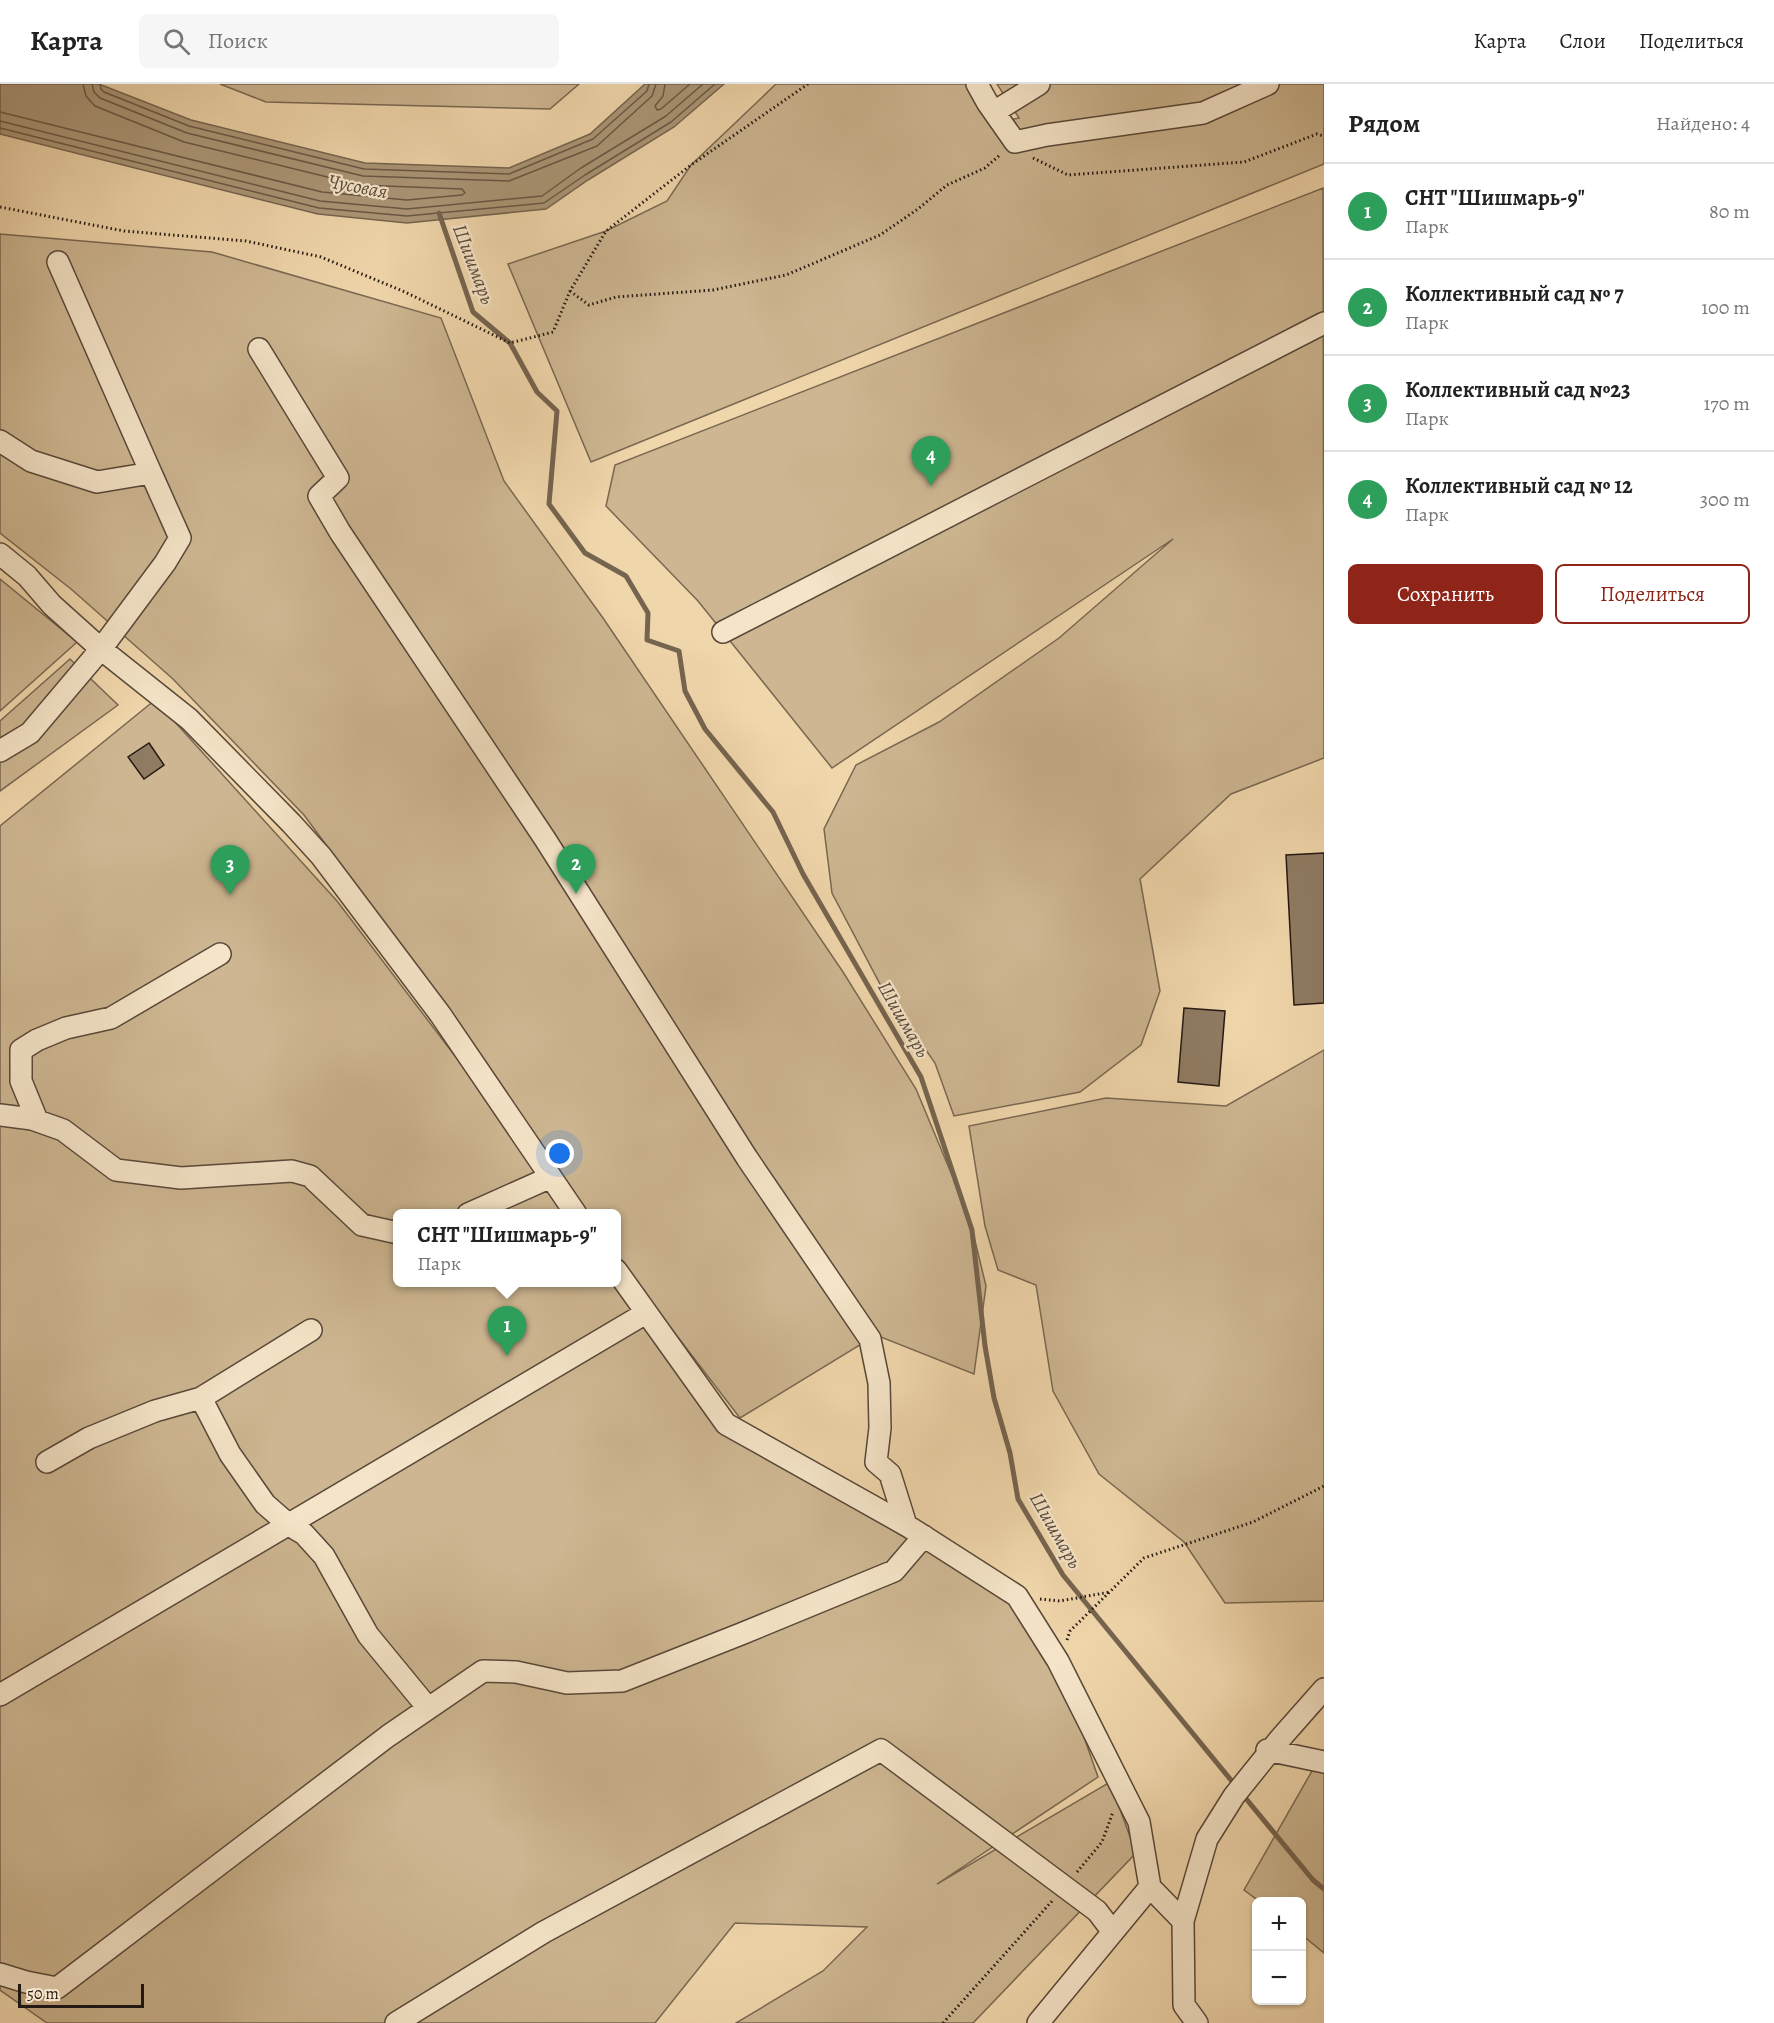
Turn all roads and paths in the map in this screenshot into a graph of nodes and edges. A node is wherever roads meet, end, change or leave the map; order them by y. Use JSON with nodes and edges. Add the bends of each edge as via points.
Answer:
{"nodes":[{"id":1,"x":808,"y":84,"type":"edge"},
{"id":2,"x":977,"y":84,"type":"edge"},
{"id":3,"x":1039,"y":84,"type":"edge"},
{"id":4,"x":1268,"y":84,"type":"edge"},
{"id":5,"x":994,"y":112,"type":"junction"},
{"id":6,"x":1324,"y":136,"type":"edge"},
{"id":7,"x":1015,"y":142,"type":"junction"},
{"id":8,"x":0,"y":207,"type":"edge"},
{"id":9,"x":58,"y":262,"type":"dead end"},
{"id":10,"x":570,"y":291,"type":"junction"},
{"id":11,"x":1324,"y":323,"type":"edge"},
{"id":12,"x":259,"y":349,"type":"dead end"},
{"id":13,"x":0,"y":441,"type":"edge"},
{"id":14,"x":151,"y":473,"type":"junction"},
{"id":15,"x":0,"y":554,"type":"edge"},
{"id":16,"x":723,"y":632,"type":"dead end"},
{"id":17,"x":101,"y":649,"type":"junction"},
{"id":18,"x":0,"y":751,"type":"edge"},
{"id":19,"x":220,"y":954,"type":"dead end"},
{"id":20,"x":0,"y":1115,"type":"edge"},
{"id":21,"x":37,"y":1120,"type":"junction"},
{"id":22,"x":551,"y":1177,"type":"junction"},
{"id":23,"x":479,"y":1209,"type":"edge"},
{"id":24,"x":573,"y":1209,"type":"edge"},
{"id":25,"x":393,"y":1232,"type":"edge"},
{"id":26,"x":621,"y":1277,"type":"edge"},
{"id":27,"x":646,"y":1313,"type":"junction"},
{"id":28,"x":311,"y":1330,"type":"dead end"},
{"id":29,"x":201,"y":1398,"type":"junction"},
{"id":30,"x":47,"y":1462,"type":"dead end"},
{"id":31,"x":1324,"y":1486,"type":"edge"},
{"id":32,"x":289,"y":1525,"type":"junction"},
{"id":33,"x":906,"y":1525,"type":"junction"},
{"id":34,"x":924,"y":1536,"type":"junction"},
{"id":35,"x":1111,"y":1592,"type":"junction"},
{"id":36,"x":1017,"y":1596,"type":"junction"},
{"id":37,"x":1058,"y":1661,"type":"junction"},
{"id":38,"x":1324,"y":1689,"type":"edge"},
{"id":39,"x":0,"y":1695,"type":"edge"},
{"id":40,"x":428,"y":1708,"type":"junction"},
{"id":41,"x":1269,"y":1751,"type":"junction"},
{"id":42,"x":1324,"y":1762,"type":"edge"},
{"id":43,"x":1121,"y":1788,"type":"junction"},
{"id":44,"x":1064,"y":1887,"type":"junction"},
{"id":45,"x":1150,"y":1887,"type":"junction"},
{"id":46,"x":1183,"y":1920,"type":"junction"},
{"id":47,"x":1113,"y":1932,"type":"junction"},
{"id":48,"x":0,"y":1974,"type":"edge"},
{"id":49,"x":396,"y":2023,"type":"edge"},
{"id":50,"x":943,"y":2023,"type":"edge"},
{"id":51,"x":1038,"y":2023,"type":"edge"},
{"id":52,"x":1197,"y":2023,"type":"edge"}],
"edges":[{"from":1,"to":10,"type":"path","via":[[691,165],[606,231]]},
{"from":2,"to":5,"type":"street"},
{"from":3,"to":5,"type":"street"},
{"from":4,"to":7,"type":"street","via":[[1203,113]]},
{"from":5,"to":7,"type":"street"},
{"from":6,"to":7,"type":"path","via":[[1317,134],[1244,162],[1068,175],[1025,154]]},
{"from":7,"to":10,"type":"path","via":[[985,168],[947,185],[880,235],[786,275],[713,290],[616,297],[589,305]]},
{"from":8,"to":10,"type":"path","via":[[124,231],[246,241],[321,257],[510,343],[553,332]]},
{"from":9,"to":14,"type":"street"},
{"from":11,"to":16,"type":"street"},
{"from":12,"to":33,"type":"street","via":[[338,478],[319,496],[340,532],[545,839],[747,1158],[870,1339],[879,1383],[876,1462],[890,1474]]},
{"from":13,"to":14,"type":"street","via":[[32,461],[97,482]]},
{"from":14,"to":17,"type":"street","via":[[180,538]]},
{"from":15,"to":17,"type":"street"},
{"from":17,"to":18,"type":"street","via":[[30,733]]},
{"from":17,"to":22,"type":"street","via":[[189,719],[321,856],[440,1014]]},
{"from":19,"to":21,"type":"street","via":[[111,1018],[66,1028],[21,1050],[21,1081]]},
{"from":20,"to":21,"type":"street"},
{"from":21,"to":25,"type":"street","via":[[63,1130],[116,1170],[182,1178],[292,1171],[310,1176],[362,1225]]},
{"from":22,"to":23,"type":"street"},
{"from":22,"to":24,"type":"street"},
{"from":26,"to":27,"type":"street"},
{"from":27,"to":32,"type":"street"},
{"from":27,"to":33,"type":"street","via":[[726,1424]]},
{"from":28,"to":29,"type":"street"},
{"from":29,"to":30,"type":"street","via":[[155,1410]]},
{"from":29,"to":32,"type":"street","via":[[230,1454],[265,1504]]},
{"from":31,"to":35,"type":"path","via":[[1253,1522],[1144,1558]]},
{"from":32,"to":39,"type":"street"},
{"from":32,"to":40,"type":"street","via":[[304,1534],[324,1556],[368,1635]]},
{"from":33,"to":34,"type":"street"},
{"from":34,"to":36,"type":"street"},
{"from":34,"to":40,"type":"street","via":[[894,1571],[622,1681],[567,1683],[516,1672],[483,1671]]},
{"from":35,"to":36,"type":"path","via":[[1060,1601]]},
{"from":35,"to":37,"type":"path","via":[[1070,1631]]},
{"from":36,"to":37,"type":"street"},
{"from":37,"to":43,"type":"street"},
{"from":38,"to":41,"type":"street"},
{"from":40,"to":48,"type":"street","via":[[57,1988]]},
{"from":41,"to":42,"type":"street"},
{"from":41,"to":46,"type":"street","via":[[1207,1839]]},
{"from":43,"to":44,"type":"path","via":[[1102,1842]]},
{"from":43,"to":45,"type":"street","via":[[1139,1822]]},
{"from":44,"to":47,"type":"street","via":[[1097,1911]]},
{"from":44,"to":49,"type":"street","via":[[881,1750],[544,1932]]},
{"from":44,"to":50,"type":"path"},
{"from":45,"to":46,"type":"street"},
{"from":45,"to":47,"type":"street"},
{"from":46,"to":52,"type":"street","via":[[1184,2005]]},
{"from":47,"to":51,"type":"street"}]}
